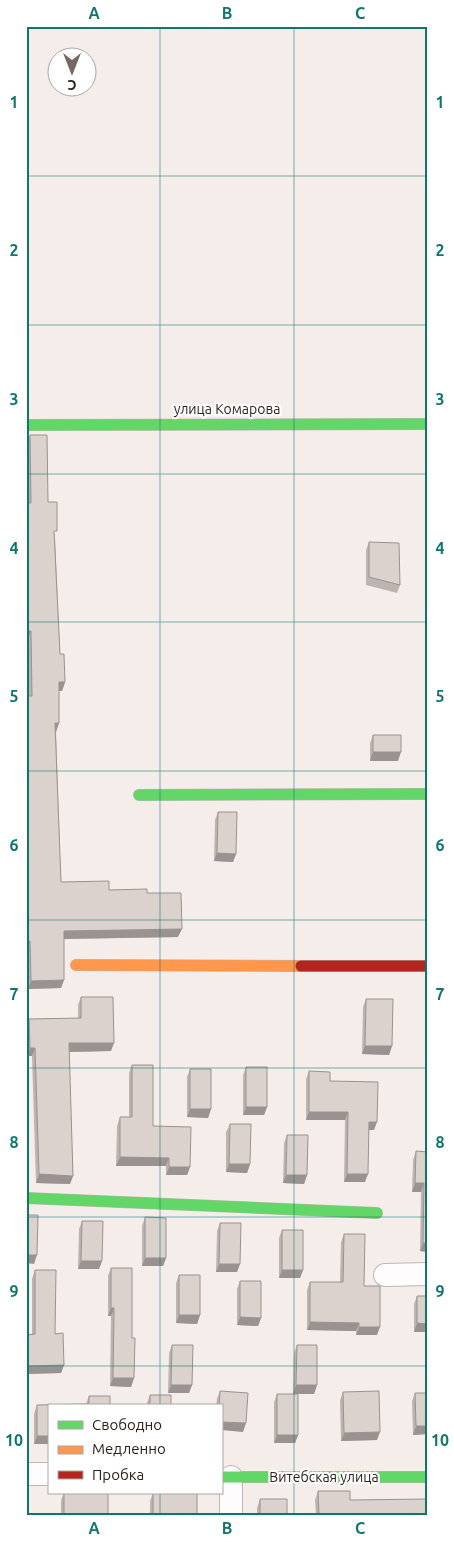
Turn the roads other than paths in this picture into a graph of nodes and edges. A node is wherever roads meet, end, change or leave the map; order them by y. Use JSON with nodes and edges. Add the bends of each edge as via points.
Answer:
{"nodes":[{"id":1,"x":428,"y":424,"type":"edge"},
{"id":2,"x":26,"y":425,"type":"edge"},
{"id":3,"x":428,"y":794,"type":"edge"},
{"id":4,"x":139,"y":795,"type":"dead end"},
{"id":5,"x":76,"y":965,"type":"dead end"},
{"id":6,"x":428,"y":966,"type":"edge"},
{"id":7,"x":26,"y":1198,"type":"edge"},
{"id":8,"x":377,"y":1213,"type":"dead end"},
{"id":9,"x":428,"y":1274,"type":"edge"},
{"id":10,"x":385,"y":1275,"type":"dead end"},
{"id":11,"x":26,"y":1474,"type":"edge"},
{"id":12,"x":48,"y":1474,"type":"edge"},
{"id":13,"x":226,"y":1477,"type":"edge"},
{"id":14,"x":428,"y":1477,"type":"edge"},
{"id":15,"x":231,"y":1516,"type":"edge"}],
"edges":[{"from":1,"to":2,"type":"street","name":"улица Комарова"},
{"from":3,"to":4,"type":"street"},
{"from":5,"to":6,"type":"street"},
{"from":7,"to":8,"type":"street"},
{"from":9,"to":10,"type":"street"},
{"from":11,"to":12,"type":"street"},
{"from":13,"to":14,"type":"street","name":"Витебская улица"},
{"from":13,"to":15,"type":"street"}]}
